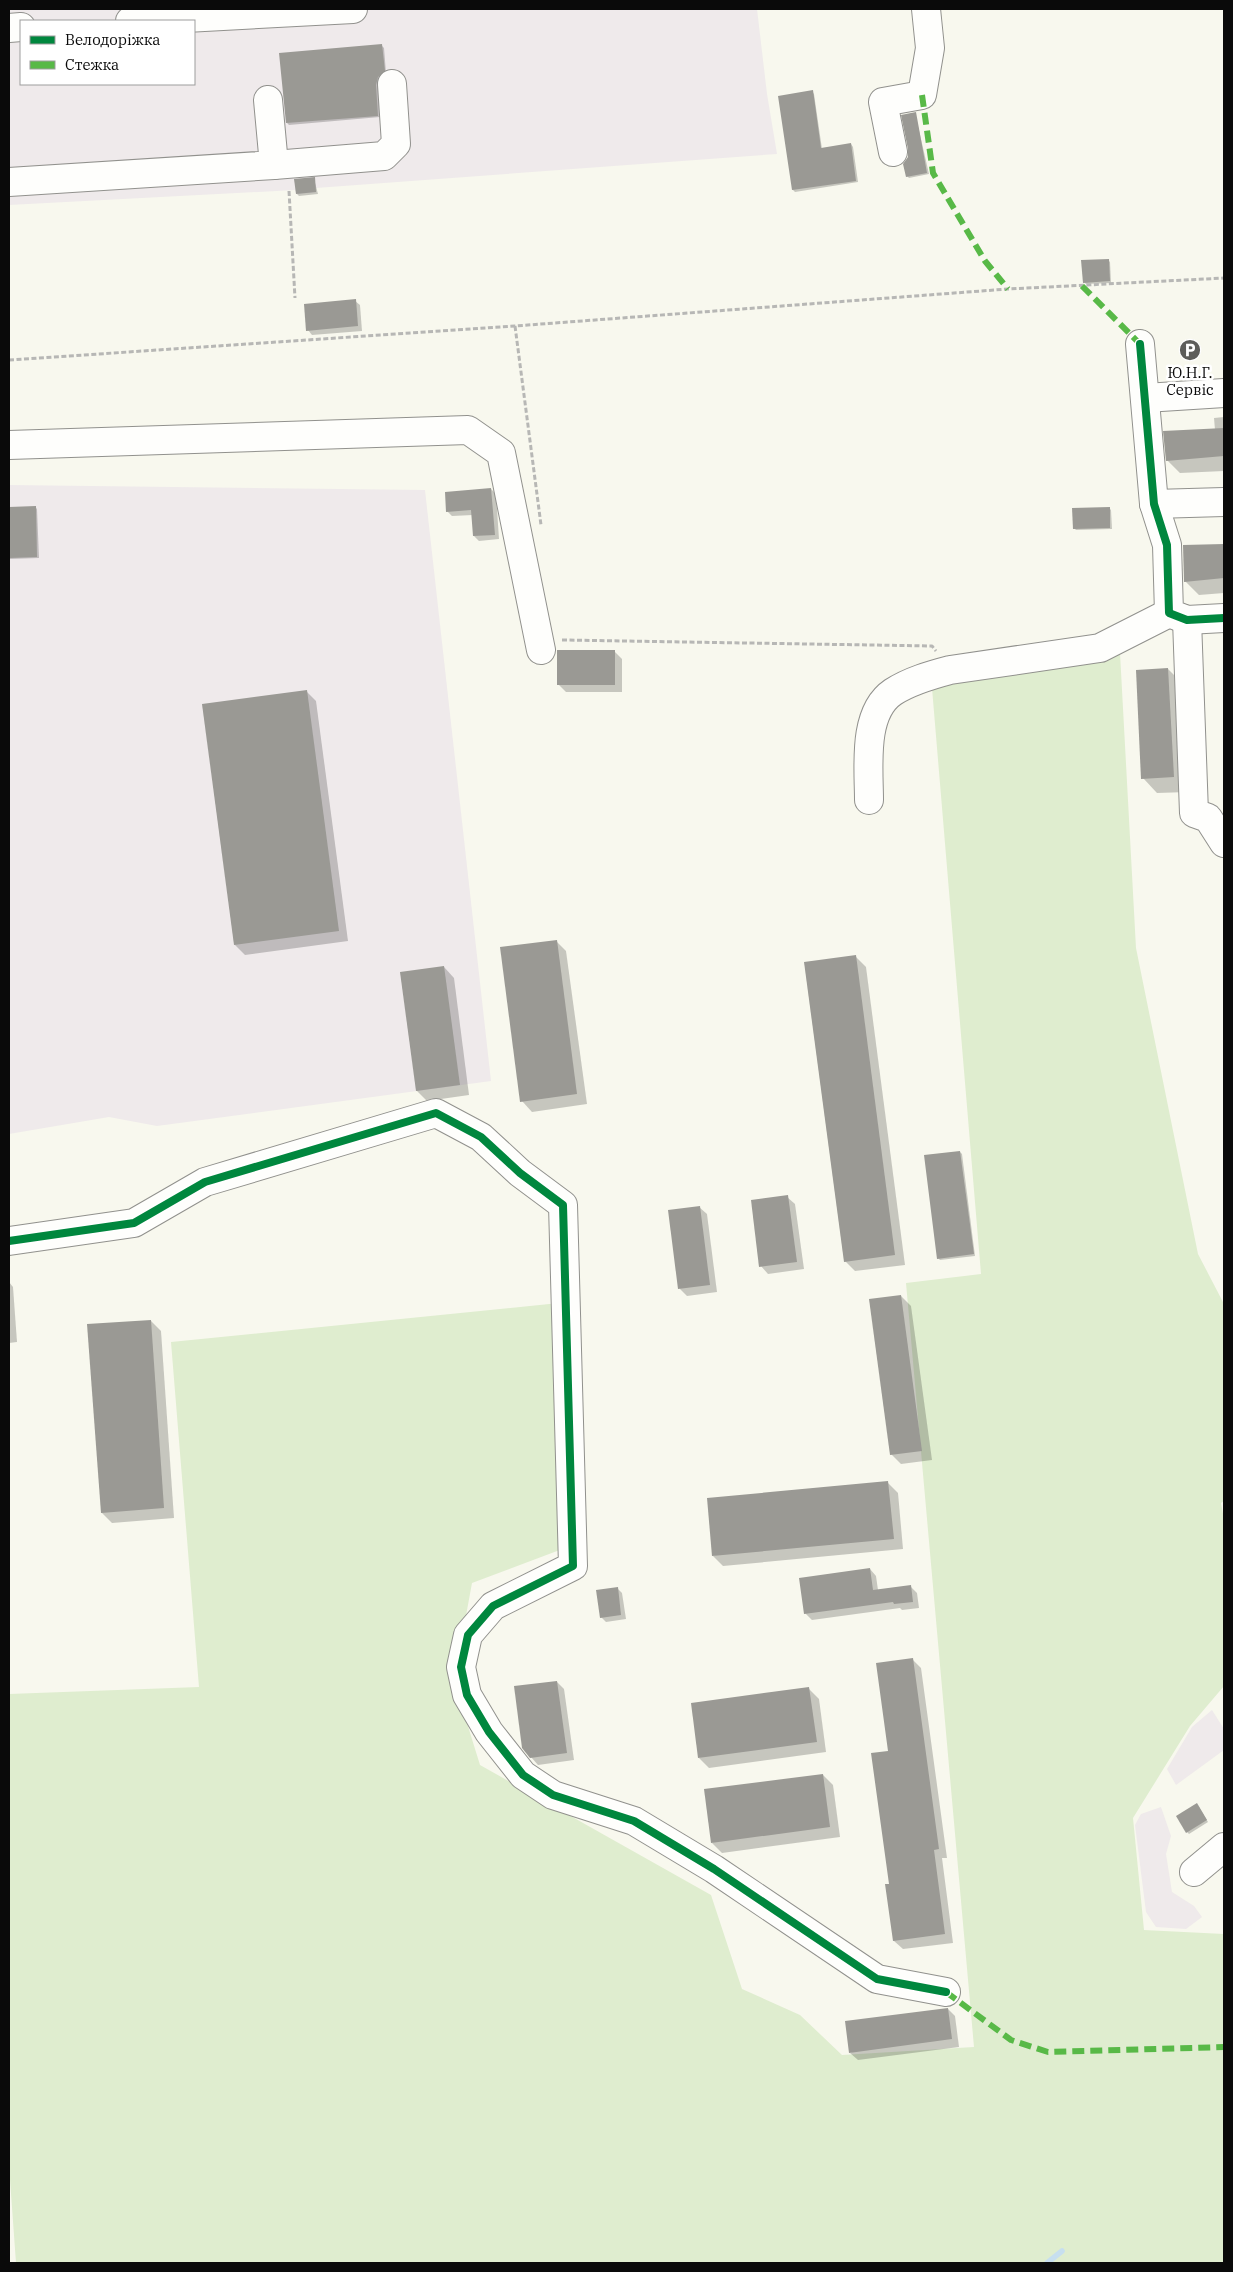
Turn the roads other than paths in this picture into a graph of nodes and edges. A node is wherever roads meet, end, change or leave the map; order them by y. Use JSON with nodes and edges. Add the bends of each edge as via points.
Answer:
{"nodes":[{"id":1,"x":353,"y":9,"type":"edge"},
{"id":2,"x":926,"y":9,"type":"edge"},
{"id":3,"x":149,"y":20,"type":"edge"},
{"id":4,"x":392,"y":84,"type":"dead end"},
{"id":5,"x":268,"y":100,"type":"dead end"},
{"id":6,"x":893,"y":152,"type":"dead end"},
{"id":7,"x":274,"y":165,"type":"junction"},
{"id":8,"x":9,"y":182,"type":"edge"},
{"id":9,"x":1140,"y":344,"type":"dead end"},
{"id":10,"x":1224,"y":393,"type":"edge"},
{"id":11,"x":1145,"y":398,"type":"junction"},
{"id":12,"x":9,"y":445,"type":"edge"},
{"id":13,"x":1224,"y":502,"type":"edge"},
{"id":14,"x":1154,"y":504,"type":"junction"},
{"id":15,"x":1178,"y":616,"type":"junction"},
{"id":16,"x":1224,"y":618,"type":"edge"},
{"id":17,"x":549,"y":645,"type":"road end"},
{"id":18,"x":869,"y":800,"type":"dead end"},
{"id":19,"x":1224,"y":843,"type":"edge"},
{"id":20,"x":9,"y":1241,"type":"edge"},
{"id":21,"x":1224,"y":1847,"type":"edge"},
{"id":22,"x":1194,"y":1872,"type":"dead end"},
{"id":23,"x":946,"y":1992,"type":"dead end"}],
"edges":[{"from":1,"to":3,"type":"street"},
{"from":2,"to":6,"type":"street","via":[[930,48],[922,95],[883,102]]},
{"from":4,"to":7,"type":"street","via":[[396,144],[384,156]]},
{"from":5,"to":7,"type":"street"},
{"from":7,"to":8,"type":"street"},
{"from":9,"to":11,"type":"street"},
{"from":10,"to":11,"type":"street"},
{"from":11,"to":14,"type":"street"},
{"from":12,"to":17,"type":"street","via":[[468,430],[501,453]]},
{"from":13,"to":14,"type":"street"},
{"from":14,"to":15,"type":"street","via":[[1167,545]]},
{"from":15,"to":16,"type":"street"},
{"from":15,"to":18,"type":"street","via":[[1100,648],[950,670],[927,676],[892,693],[876,713],[870,733]]},
{"from":15,"to":19,"type":"street","via":[[1194,813],[1208,818]]},
{"from":20,"to":23,"type":"street","via":[[134,1223],[205,1182],[436,1113],[480,1137],[563,1205],[574,1566],[493,1606],[468,1635],[461,1666],[467,1695],[489,1732],[523,1775],[553,1795],[634,1820],[714,1869],[877,1979]]},
{"from":21,"to":22,"type":"street"}]}
